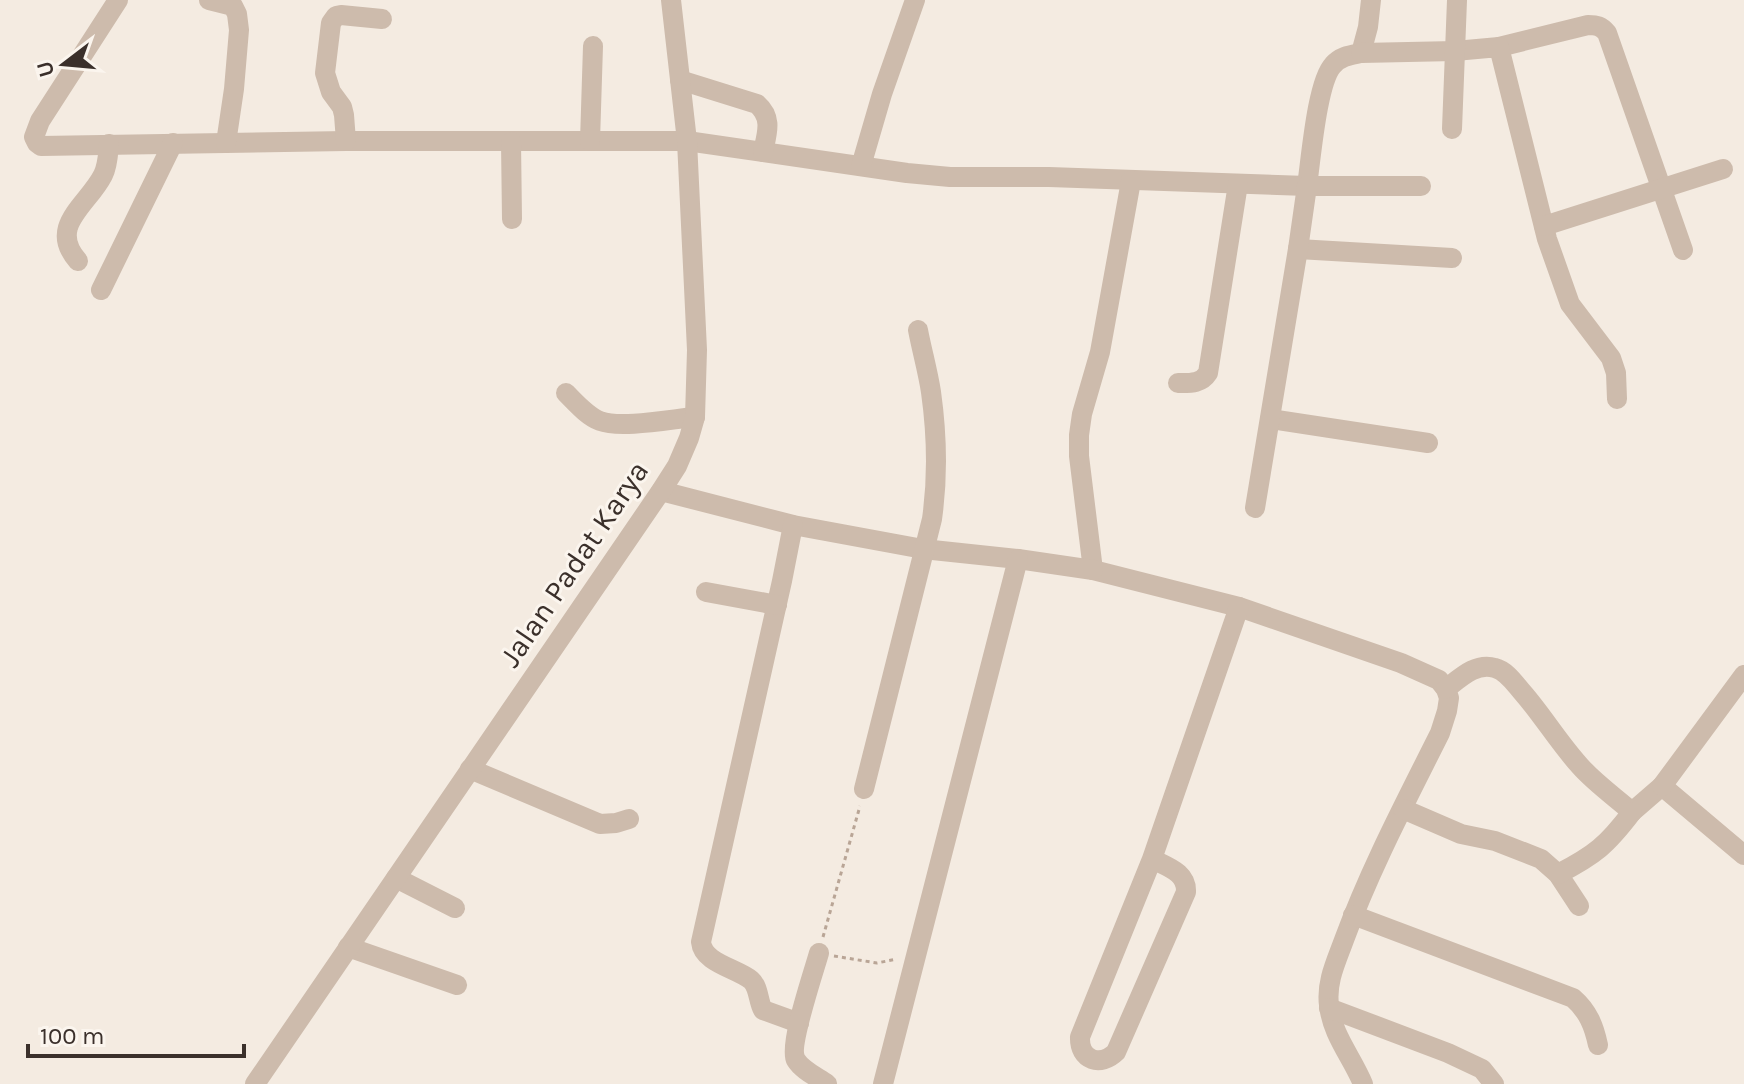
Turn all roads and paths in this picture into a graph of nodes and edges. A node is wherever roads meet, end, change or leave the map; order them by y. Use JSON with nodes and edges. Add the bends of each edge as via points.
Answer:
{"nodes":[{"id":1,"x":118,"y":0,"type":"edge"},
{"id":2,"x":209,"y":0,"type":"edge"},
{"id":3,"x":671,"y":0,"type":"edge"},
{"id":4,"x":915,"y":0,"type":"edge"},
{"id":5,"x":1371,"y":0,"type":"edge"},
{"id":6,"x":1457,"y":0,"type":"edge"},
{"id":7,"x":382,"y":19,"type":"dead end"},
{"id":8,"x":593,"y":46,"type":"dead end"},
{"id":9,"x":1499,"y":47,"type":"junction"},
{"id":10,"x":1455,"y":51,"type":"junction"},
{"id":11,"x":1361,"y":53,"type":"junction"},
{"id":12,"x":680,"y":80,"type":"junction"},
{"id":13,"x":1452,"y":129,"type":"dead end"},
{"id":14,"x":346,"y":141,"type":"junction"},
{"id":15,"x":590,"y":141,"type":"junction"},
{"id":16,"x":687,"y":141,"type":"junction"},
{"id":17,"x":511,"y":142,"type":"junction"},
{"id":18,"x":173,"y":143,"type":"junction"},
{"id":19,"x":226,"y":143,"type":"junction"},
{"id":20,"x":109,"y":144,"type":"junction"},
{"id":21,"x":763,"y":152,"type":"junction"},
{"id":22,"x":861,"y":166,"type":"junction"},
{"id":23,"x":1723,"y":169,"type":"dead end"},
{"id":24,"x":1131,"y":181,"type":"junction"},
{"id":25,"x":1238,"y":184,"type":"junction"},
{"id":26,"x":1307,"y":186,"type":"junction"},
{"id":27,"x":1421,"y":186,"type":"dead end"},
{"id":28,"x":1661,"y":188,"type":"junction"},
{"id":29,"x":512,"y":219,"type":"dead end"},
{"id":30,"x":1544,"y":226,"type":"junction"},
{"id":31,"x":1298,"y":249,"type":"junction"},
{"id":32,"x":1683,"y":250,"type":"dead end"},
{"id":33,"x":1452,"y":258,"type":"dead end"},
{"id":34,"x":78,"y":261,"type":"dead end"},
{"id":35,"x":101,"y":290,"type":"dead end"},
{"id":36,"x":918,"y":330,"type":"dead end"},
{"id":37,"x":1178,"y":383,"type":"dead end"},
{"id":38,"x":566,"y":393,"type":"dead end"},
{"id":39,"x":1617,"y":399,"type":"dead end"},
{"id":40,"x":695,"y":417,"type":"junction"},
{"id":41,"x":1270,"y":419,"type":"junction"},
{"id":42,"x":1428,"y":443,"type":"dead end"},
{"id":43,"x":661,"y":491,"type":"junction"},
{"id":44,"x":1255,"y":508,"type":"dead end"},
{"id":45,"x":793,"y":525,"type":"junction"},
{"id":46,"x":923,"y":549,"type":"junction"},
{"id":47,"x":1018,"y":559,"type":"junction"},
{"id":48,"x":1093,"y":570,"type":"junction"},
{"id":49,"x":706,"y":592,"type":"dead end"},
{"id":50,"x":777,"y":605,"type":"junction"},
{"id":51,"x":1239,"y":607,"type":"junction"},
{"id":52,"x":1744,"y":675,"type":"edge"},
{"id":53,"x":1446,"y":689,"type":"junction"},
{"id":54,"x":470,"y":769,"type":"junction"},
{"id":55,"x":1662,"y":786,"type":"junction"},
{"id":56,"x":864,"y":789,"type":"joint"},
{"id":57,"x":1403,"y":809,"type":"junction"},
{"id":58,"x":1632,"y":812,"type":"junction"},
{"id":59,"x":629,"y":819,"type":"dead end"},
{"id":60,"x":1744,"y":855,"type":"edge"},
{"id":61,"x":1152,"y":859,"type":"junction"},
{"id":62,"x":1558,"y":874,"type":"junction"},
{"id":63,"x":396,"y":878,"type":"junction"},
{"id":64,"x":1579,"y":906,"type":"dead end"},
{"id":65,"x":455,"y":908,"type":"dead end"},
{"id":66,"x":1353,"y":915,"type":"junction"},
{"id":67,"x":348,"y":947,"type":"junction"},
{"id":68,"x":819,"y":953,"type":"junction"},
{"id":69,"x":916,"y":955,"type":"junction"},
{"id":70,"x":457,"y":985,"type":"dead end"},
{"id":71,"x":1329,"y":1008,"type":"junction"},
{"id":72,"x":799,"y":1023,"type":"junction"},
{"id":73,"x":1598,"y":1045,"type":"dead end"},
{"id":74,"x":255,"y":1084,"type":"edge"},
{"id":75,"x":827,"y":1084,"type":"edge"},
{"id":76,"x":883,"y":1084,"type":"edge"},
{"id":77,"x":1363,"y":1084,"type":"edge"},
{"id":78,"x":1494,"y":1084,"type":"edge"}],
"edges":[{"from":1,"to":20,"type":"street","via":[[34,137],[41,146]]},
{"from":2,"to":19,"type":"street","via":[[233,6],[239,20]]},
{"from":3,"to":12,"type":"street","name":"Jalan Padat Karya"},
{"from":4,"to":22,"type":"street"},
{"from":5,"to":11,"type":"street"},
{"from":6,"to":10,"type":"street"},
{"from":7,"to":14,"type":"street","via":[[341,15],[331,23],[325,73],[342,107]]},
{"from":8,"to":15,"type":"street"},
{"from":9,"to":10,"type":"street"},
{"from":9,"to":28,"type":"street","via":[[1588,25],[1604,29]]},
{"from":9,"to":30,"type":"street"},
{"from":10,"to":11,"type":"street"},
{"from":10,"to":13,"type":"street"},
{"from":11,"to":26,"type":"street","via":[[1345,56],[1327,74]]},
{"from":12,"to":16,"type":"street","name":"Jalan Padat Karya"},
{"from":12,"to":21,"type":"street","via":[[762,108],[768,122]]},
{"from":14,"to":17,"type":"street"},
{"from":14,"to":19,"type":"street"},
{"from":15,"to":16,"type":"street"},
{"from":15,"to":17,"type":"street"},
{"from":16,"to":21,"type":"street"},
{"from":16,"to":40,"type":"street","name":"Jalan Padat Karya"},
{"from":17,"to":29,"type":"street"},
{"from":18,"to":19,"type":"street"},
{"from":18,"to":20,"type":"street"},
{"from":18,"to":35,"type":"street"},
{"from":20,"to":34,"type":"street","via":[[104,173],[67,229],[66,241]]},
{"from":21,"to":22,"type":"street"},
{"from":22,"to":24,"type":"street","via":[[950,177]]},
{"from":23,"to":28,"type":"street"},
{"from":24,"to":25,"type":"street"},
{"from":24,"to":48,"type":"street","via":[[1079,435]]},
{"from":25,"to":26,"type":"street"},
{"from":25,"to":37,"type":"street","via":[[1208,373],[1196,383]]},
{"from":26,"to":27,"type":"street"},
{"from":26,"to":31,"type":"street"},
{"from":28,"to":30,"type":"street"},
{"from":28,"to":32,"type":"street"},
{"from":30,"to":39,"type":"street","via":[[1570,304],[1611,358]]},
{"from":31,"to":33,"type":"street"},
{"from":31,"to":41,"type":"street"},
{"from":36,"to":46,"type":"street","via":[[931,392],[937,468]]},
{"from":38,"to":40,"type":"street","via":[[602,422]]},
{"from":40,"to":43,"type":"street","name":"Jalan Padat Karya","via":[[677,466]]},
{"from":41,"to":42,"type":"street"},
{"from":41,"to":44,"type":"street"},
{"from":43,"to":45,"type":"street"},
{"from":43,"to":54,"type":"street","name":"Jalan Padat Karya"},
{"from":45,"to":46,"type":"street"},
{"from":45,"to":50,"type":"street"},
{"from":46,"to":47,"type":"street"},
{"from":46,"to":56,"type":"street"},
{"from":47,"to":48,"type":"street"},
{"from":47,"to":69,"type":"street"},
{"from":48,"to":51,"type":"street"},
{"from":49,"to":50,"type":"street"},
{"from":50,"to":72,"type":"street","via":[[701,947],[709,958],[753,982],[763,1010]]},
{"from":51,"to":53,"type":"street","via":[[1401,663],[1439,680]]},
{"from":51,"to":61,"type":"street"},
{"from":52,"to":55,"type":"street"},
{"from":53,"to":57,"type":"street","via":[[1449,698],[1440,733]]},
{"from":53,"to":58,"type":"street","via":[[1476,668],[1500,670],[1581,768]]},
{"from":54,"to":59,"type":"street","via":[[600,824]]},
{"from":54,"to":63,"type":"street","name":"Jalan Padat Karya"},
{"from":55,"to":58,"type":"street"},
{"from":55,"to":60,"type":"street"},
{"from":56,"to":68,"type":"path"},
{"from":57,"to":62,"type":"street","via":[[1541,859]]},
{"from":57,"to":66,"type":"street"},
{"from":58,"to":62,"type":"street","via":[[1593,855]]},
{"from":61,"to":61,"type":"street","via":[[1080,1037],[1090,1059],[1116,1052],[1186,892],[1181,875]]},
{"from":62,"to":64,"type":"street"},
{"from":63,"to":65,"type":"street"},
{"from":63,"to":67,"type":"street","name":"Jalan Padat Karya"},
{"from":66,"to":71,"type":"street","via":[[1330,976]]},
{"from":66,"to":73,"type":"street","via":[[1573,998],[1590,1019]]},
{"from":67,"to":70,"type":"street"},
{"from":67,"to":74,"type":"street","name":"Jalan Padat Karya"},
{"from":68,"to":69,"type":"path","via":[[877,963]]},
{"from":68,"to":72,"type":"street"},
{"from":69,"to":76,"type":"street"},
{"from":71,"to":77,"type":"street"},
{"from":71,"to":78,"type":"street","via":[[1448,1053],[1482,1069]]},
{"from":72,"to":75,"type":"street","via":[[796,1060]]}]}
